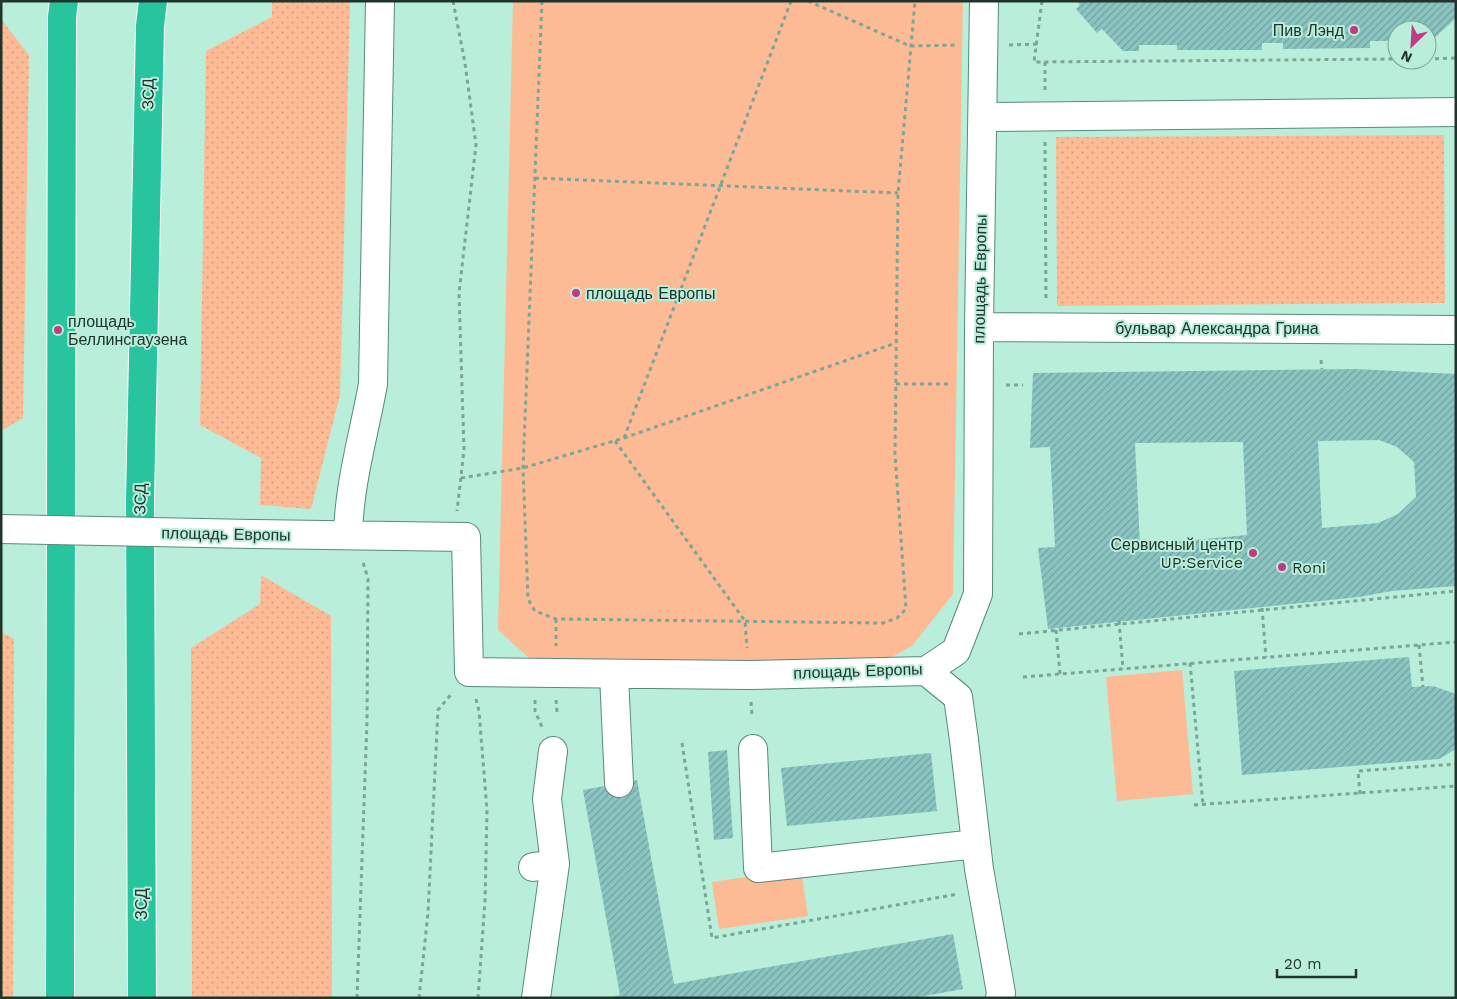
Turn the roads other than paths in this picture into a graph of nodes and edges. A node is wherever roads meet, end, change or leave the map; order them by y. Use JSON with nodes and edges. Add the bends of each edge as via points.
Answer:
{"nodes":[{"id":1,"x":64,"y":1,"type":"edge"},
{"id":2,"x":153,"y":1,"type":"edge"},
{"id":3,"x":380,"y":1,"type":"edge"},
{"id":4,"x":984,"y":1,"type":"edge"},
{"id":5,"x":1456,"y":112,"type":"edge"},
{"id":6,"x":984,"y":117,"type":"junction"},
{"id":7,"x":979,"y":327,"type":"junction"},
{"id":8,"x":1456,"y":330,"type":"edge"},
{"id":9,"x":1,"y":529,"type":"edge"},
{"id":10,"x":348,"y":536,"type":"junction"},
{"id":11,"x":926,"y":671,"type":"junction"},
{"id":12,"x":614,"y":675,"type":"junction"},
{"id":13,"x":753,"y":749,"type":"dead end"},
{"id":14,"x":553,"y":751,"type":"road end"},
{"id":15,"x":619,"y":783,"type":"dead end"},
{"id":16,"x":976,"y":844,"type":"junction"},
{"id":17,"x":60,"y":998,"type":"edge"},
{"id":18,"x":142,"y":998,"type":"edge"},
{"id":19,"x":536,"y":998,"type":"edge"},
{"id":20,"x":1000,"y":998,"type":"edge"}],
"edges":[{"from":1,"to":17,"type":"highway"},
{"from":2,"to":18,"type":"highway","name":"ЗСД","via":[[140,500]]},
{"from":3,"to":10,"type":"street","via":[[373,384],[353,478]]},
{"from":4,"to":6,"type":"street","name":"площадь Европы"},
{"from":5,"to":6,"type":"street"},
{"from":6,"to":7,"type":"street","name":"площадь Европы"},
{"from":7,"to":8,"type":"street","name":"бульвар Александра Грина"},
{"from":7,"to":11,"type":"street","name":"площадь Европы","via":[[978,594],[956,651]]},
{"from":9,"to":10,"type":"street","name":"площадь Европы","bridge":true},
{"from":10,"to":12,"type":"street","name":"площадь Европы","via":[[466,537],[469,672]]},
{"from":11,"to":12,"type":"street","name":"площадь Европы"},
{"from":11,"to":16,"type":"street","via":[[958,697]]},
{"from":12,"to":15,"type":"street"},
{"from":13,"to":16,"type":"street","via":[[758,868]]},
{"from":14,"to":19,"type":"street","via":[[547,799]]},
{"from":16,"to":20,"type":"street","via":[[1002,993]]}]}
